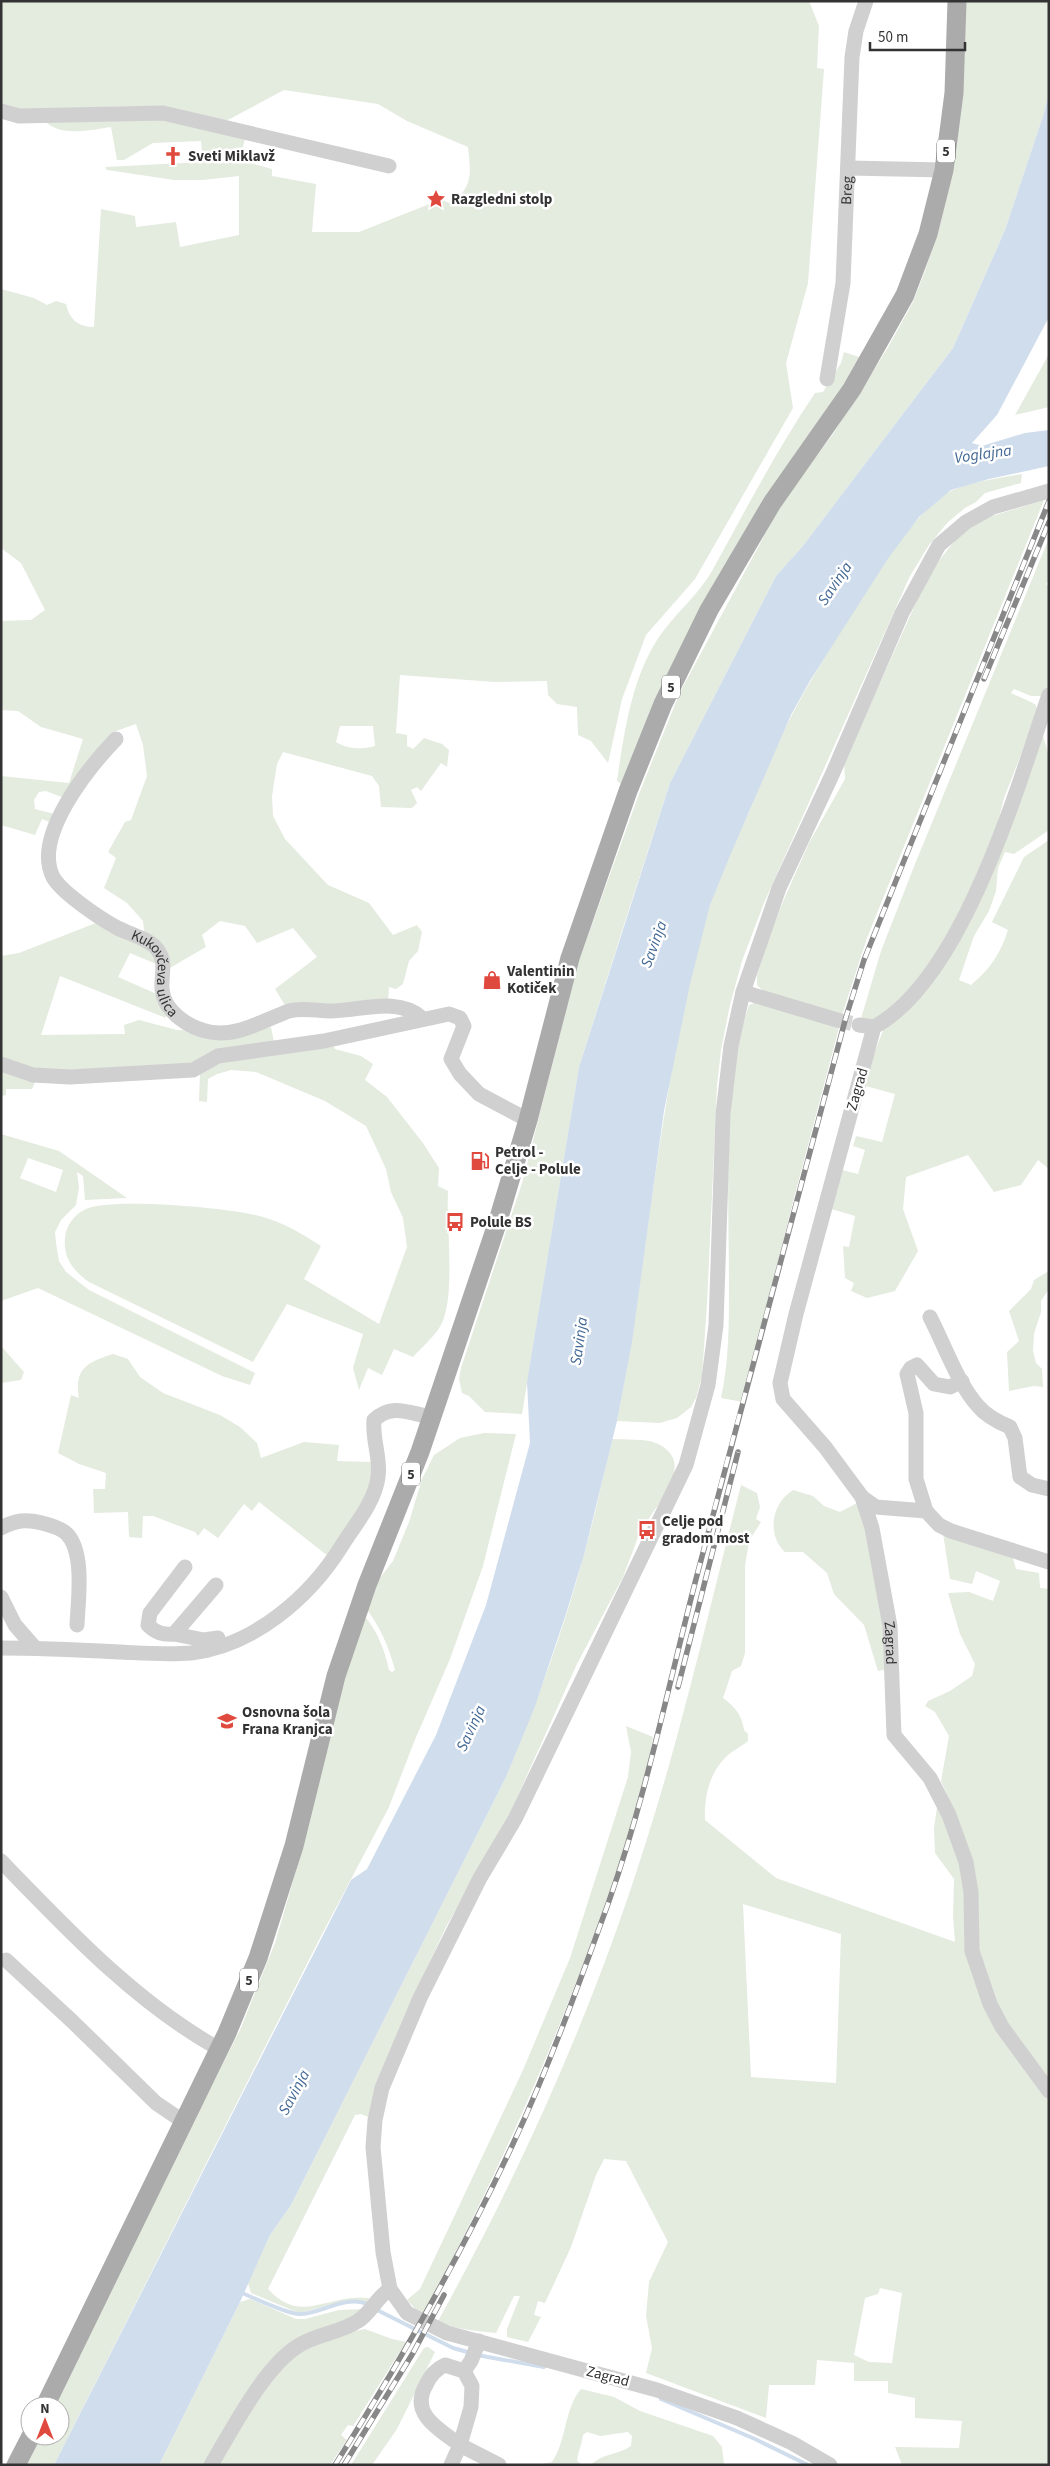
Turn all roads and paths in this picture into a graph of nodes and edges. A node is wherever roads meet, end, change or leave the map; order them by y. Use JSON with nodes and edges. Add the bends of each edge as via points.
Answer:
{"nodes":[{"id":1,"x":866,"y":1,"type":"edge"},
{"id":2,"x":957,"y":1,"type":"edge"},
{"id":3,"x":1,"y":111,"type":"edge"},
{"id":4,"x":389,"y":166,"type":"dead end"},
{"id":5,"x":848,"y":168,"type":"junction"},
{"id":6,"x":944,"y":170,"type":"junction"},
{"id":7,"x":827,"y":379,"type":"dead end"},
{"id":8,"x":1049,"y":491,"type":"edge"},
{"id":9,"x":1049,"y":695,"type":"edge"},
{"id":10,"x":116,"y":739,"type":"dead end"},
{"id":11,"x":743,"y":992,"type":"junction"},
{"id":12,"x":422,"y":1018,"type":"junction"},
{"id":13,"x":837,"y":1020,"type":"tunnel mouth"},
{"id":14,"x":858,"y":1025,"type":"tunnel mouth"},
{"id":15,"x":874,"y":1027,"type":"junction"},
{"id":16,"x":1,"y":1064,"type":"edge"},
{"id":17,"x":528,"y":1120,"type":"junction"},
{"id":18,"x":930,"y":1318,"type":"dead end"},
{"id":19,"x":962,"y":1381,"type":"junction"},
{"id":20,"x":431,"y":1417,"type":"junction"},
{"id":21,"x":1049,"y":1489,"type":"edge"},
{"id":22,"x":862,"y":1497,"type":"junction"},
{"id":23,"x":926,"y":1511,"type":"junction"},
{"id":24,"x":1,"y":1528,"type":"edge"},
{"id":25,"x":1049,"y":1562,"type":"edge"},
{"id":26,"x":185,"y":1567,"type":"dead end"},
{"id":27,"x":216,"y":1585,"type":"dead end"},
{"id":28,"x":1,"y":1597,"type":"edge"},
{"id":29,"x":272,"y":1620,"type":"junction"},
{"id":30,"x":76,"y":1625,"type":"dead end"},
{"id":31,"x":174,"y":1634,"type":"junction"},
{"id":32,"x":1,"y":1648,"type":"edge"},
{"id":33,"x":35,"y":1648,"type":"junction"},
{"id":34,"x":1,"y":1861,"type":"edge"},
{"id":35,"x":6,"y":1960,"type":"dead end"},
{"id":36,"x":219,"y":2049,"type":"junction"},
{"id":37,"x":1049,"y":2091,"type":"edge"},
{"id":38,"x":184,"y":2122,"type":"junction"},
{"id":39,"x":390,"y":2289,"type":"junction"},
{"id":40,"x":473,"y":2356,"type":"junction"},
{"id":41,"x":50,"y":2396,"type":"edge"},
{"id":42,"x":25,"y":2446,"type":"edge"},
{"id":43,"x":460,"y":2446,"type":"junction"},
{"id":44,"x":16,"y":2465,"type":"edge"},
{"id":45,"x":211,"y":2465,"type":"edge"},
{"id":46,"x":451,"y":2465,"type":"edge"},
{"id":47,"x":498,"y":2465,"type":"edge"},
{"id":48,"x":830,"y":2465,"type":"edge"}],
"edges":[{"from":1,"to":5,"type":"street","name":"Breg","via":[[852,57]]},
{"from":2,"to":6,"type":"main road","number":"5","via":[[954,93]]},
{"from":3,"to":4,"type":"street","via":[[19,116],[163,113]]},
{"from":5,"to":6,"type":"street"},
{"from":5,"to":7,"type":"street","name":"Breg","via":[[843,283]]},
{"from":6,"to":17,"type":"main road","number":"5","via":[[928,234],[905,295],[852,389],[772,503],[709,610],[663,704],[628,791],[570,958]]},
{"from":8,"to":11,"type":"street","via":[[993,507],[966,522],[939,545],[902,613],[832,776],[779,888]]},
{"from":9,"to":15,"type":"street","via":[[993,856],[949,944],[921,986],[886,1021]]},
{"from":10,"to":12,"type":"street","name":"Kukovčeva ulica","via":[[77,785],[60,816],[51,839],[49,861],[52,876],[65,893],[114,926],[155,947],[164,965],[162,991],[175,1014],[188,1025],[211,1032],[257,1026],[291,1011],[306,1010],[332,1011],[368,1006],[398,1008],[415,1012]]},
{"from":11,"to":13,"type":"street"},
{"from":11,"to":39,"type":"street","via":[[731,1046],[723,1114],[716,1325],[702,1410],[681,1479],[515,1819],[480,1878],[420,1998],[382,2088],[373,2146],[381,2235]]},
{"from":12,"to":16,"type":"street","via":[[324,1041],[218,1056],[193,1070],[70,1077],[33,1075]]},
{"from":12,"to":17,"type":"street","via":[[448,1014],[460,1018],[464,1026],[452,1059],[460,1074],[479,1094]]},
{"from":14,"to":15,"type":"street"},
{"from":15,"to":22,"type":"street","name":"Zagrad","via":[[780,1383],[783,1399],[825,1447]]},
{"from":17,"to":20,"type":"main road","number":"5","via":[[497,1224]]},
{"from":18,"to":19,"type":"street"},
{"from":19,"to":21,"type":"street","via":[[977,1406],[994,1420],[1010,1427],[1015,1438],[1020,1477],[1032,1485]]},
{"from":19,"to":23,"type":"street","via":[[950,1388],[934,1384],[917,1365],[907,1374],[916,1413],[916,1479]]},
{"from":20,"to":29,"type":"street","via":[[395,1410],[384,1412],[374,1420],[372,1435],[378,1477],[372,1498],[318,1579]]},
{"from":20,"to":36,"type":"main road","number":"5","via":[[336,1676],[294,1846],[258,1958]]},
{"from":22,"to":23,"type":"street","name":"Zagrad","via":[[876,1507]]},
{"from":22,"to":37,"type":"street","name":"Zagrad","via":[[874,1537],[890,1626],[894,1735],[930,1778],[949,1815],[966,1862],[972,1892],[972,1951],[987,1997],[1002,2027]]},
{"from":23,"to":25,"type":"street","via":[[939,1525],[951,1531]]},
{"from":24,"to":30,"type":"street","via":[[27,1520],[50,1525],[67,1534],[77,1553]]},
{"from":26,"to":31,"type":"street","via":[[150,1613],[148,1625],[163,1635]]},
{"from":27,"to":31,"type":"street"},
{"from":28,"to":33,"type":"street","via":[[15,1626]]},
{"from":29,"to":31,"type":"street","via":[[247,1624],[222,1637],[204,1640]]},
{"from":29,"to":33,"type":"street","via":[[227,1644],[191,1652]]},
{"from":32,"to":33,"type":"street"},
{"from":34,"to":36,"type":"street","via":[[112,1972],[186,2030]]},
{"from":35,"to":38,"type":"street","via":[[156,2103]]},
{"from":36,"to":38,"type":"main road","number":"5"},
{"from":38,"to":41,"type":"main road","number":"5"},
{"from":39,"to":40,"type":"street","name":"Zagrad","via":[[407,2313],[447,2333]]},
{"from":39,"to":45,"type":"street","via":[[356,2323],[299,2345],[277,2362]]},
{"from":40,"to":43,"type":"street","via":[[471,2406]]},
{"from":40,"to":43,"type":"street","via":[[439,2368],[431,2376],[420,2399],[431,2423]]},
{"from":40,"to":48,"type":"street","name":"Zagrad","via":[[657,2390],[764,2430]]},
{"from":42,"to":44,"type":"main road"},
{"from":43,"to":46,"type":"street"},
{"from":43,"to":47,"type":"street"}]}
